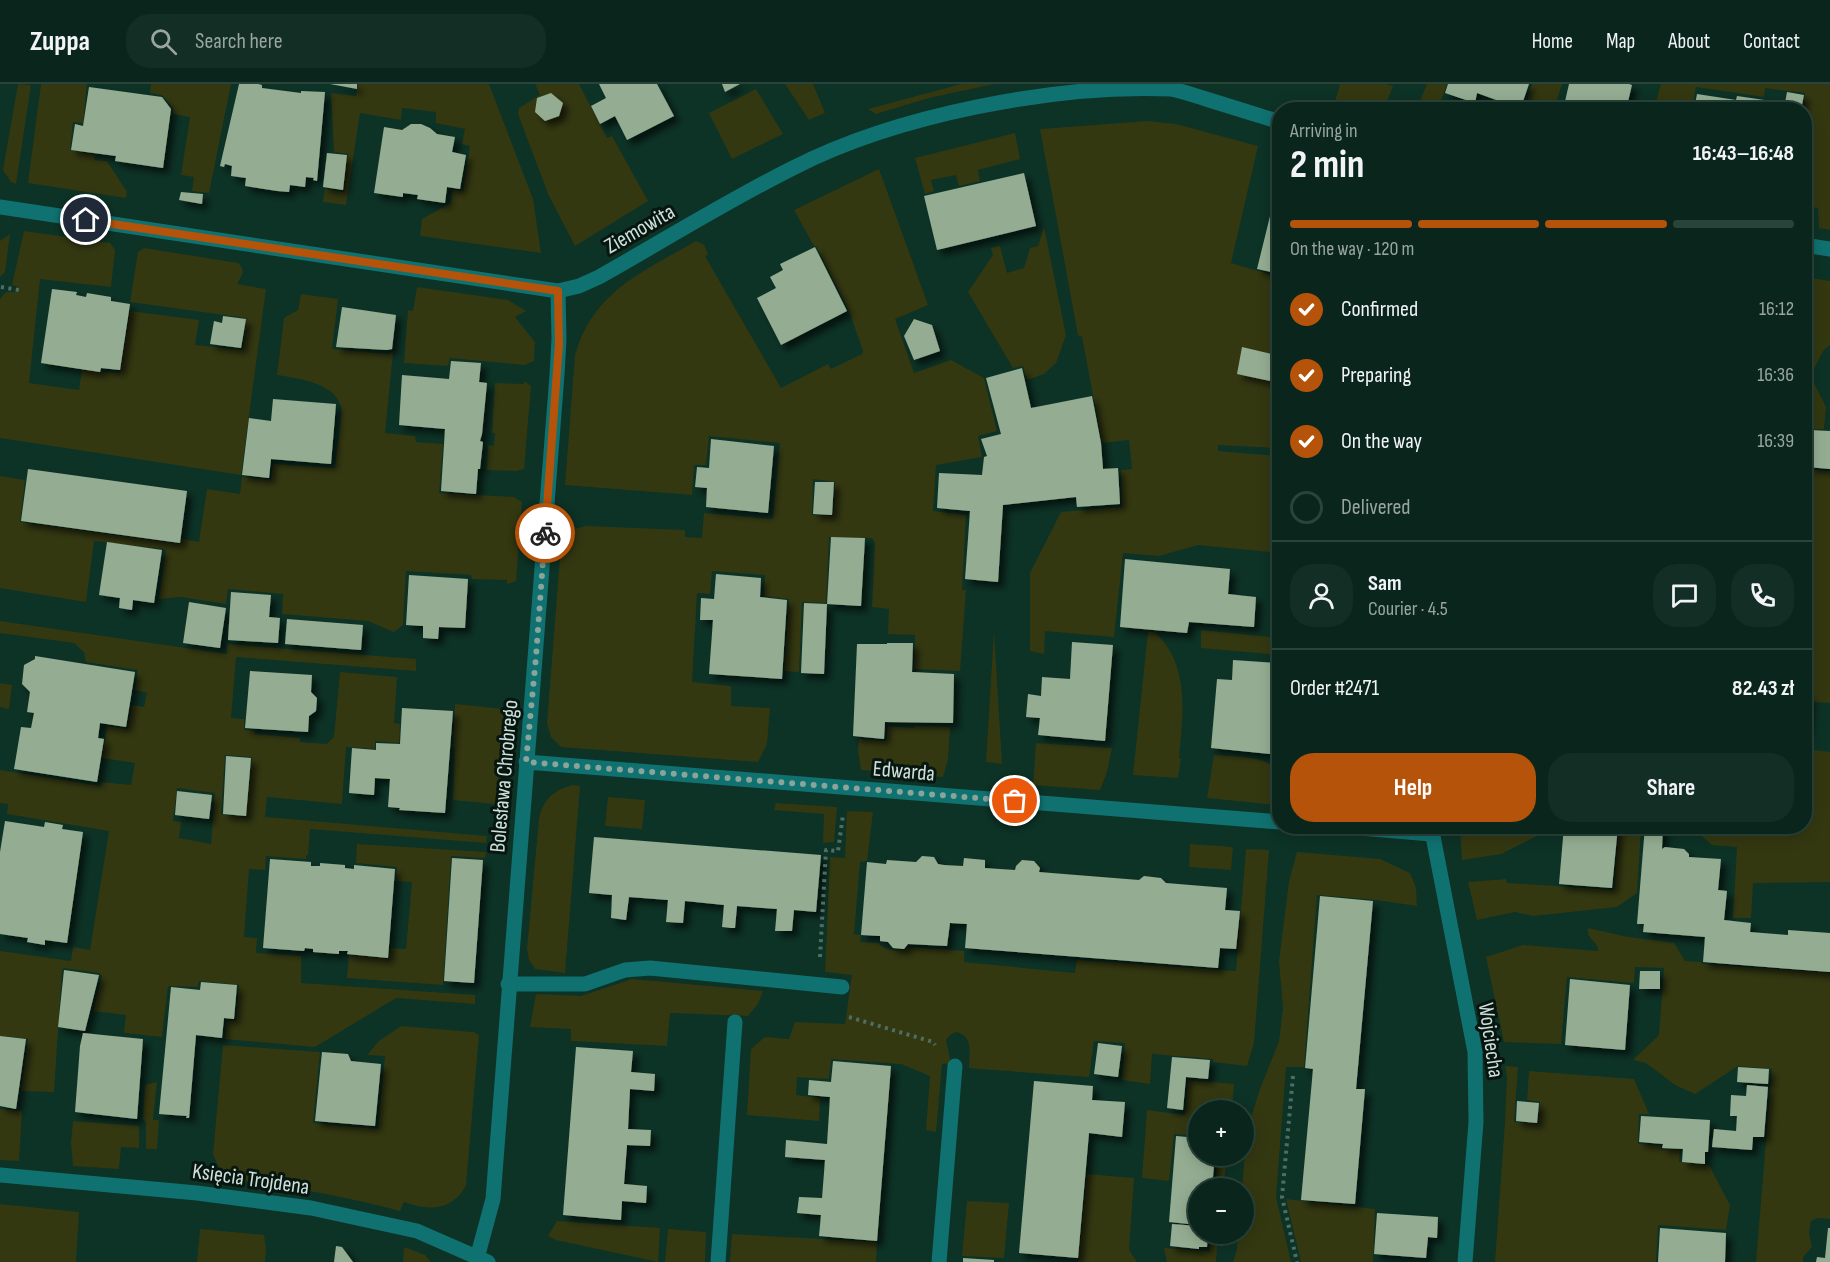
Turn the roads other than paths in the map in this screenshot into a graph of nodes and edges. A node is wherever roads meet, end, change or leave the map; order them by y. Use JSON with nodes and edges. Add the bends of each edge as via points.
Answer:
{"nodes":[{"id":1,"x":1174,"y":87,"type":"edge"},
{"id":2,"x":1272,"y":119,"type":"edge"},
{"id":3,"x":0,"y":207,"type":"edge"},
{"id":4,"x":1812,"y":246,"type":"edge"},
{"id":5,"x":1830,"y":249,"type":"edge"},
{"id":6,"x":558,"y":291,"type":"junction"},
{"id":7,"x":526,"y":762,"type":"junction"},
{"id":8,"x":1272,"y":821,"type":"edge"},
{"id":9,"x":1432,"y":834,"type":"edge"},
{"id":10,"x":508,"y":984,"type":"junction"},
{"id":11,"x":842,"y":987,"type":"road end"},
{"id":12,"x":735,"y":1022,"type":"dead end"},
{"id":13,"x":955,"y":1066,"type":"road end"},
{"id":14,"x":0,"y":1175,"type":"edge"},
{"id":15,"x":481,"y":1260,"type":"edge"},
{"id":16,"x":718,"y":1262,"type":"edge"},
{"id":17,"x":939,"y":1262,"type":"edge"},
{"id":18,"x":1465,"y":1262,"type":"edge"}],
"edges":[{"from":1,"to":2,"type":"street","name":"Ziemowita"},
{"from":1,"to":6,"type":"street","name":"Ziemowita","via":[[1095,87],[1025,95],[943,112],[886,130],[794,167],[599,277]]},
{"from":3,"to":6,"type":"street","name":"Ziemowita"},
{"from":4,"to":5,"type":"street"},
{"from":6,"to":7,"type":"street","name":"Bolesława Chrobrego","via":[[558,365]]},
{"from":7,"to":8,"type":"street","name":"Edwarda"},
{"from":7,"to":10,"type":"street","name":"Bolesława Chrobrego"},
{"from":9,"to":18,"type":"street","name":"Wojciecha","via":[[1475,1052],[1476,1122]]},
{"from":10,"to":11,"type":"street","via":[[585,984],[625,970],[650,968]]},
{"from":10,"to":15,"type":"street","name":"Bolesława Chrobrego","via":[[493,1199]]},
{"from":12,"to":16,"type":"street"},
{"from":13,"to":17,"type":"street"},
{"from":14,"to":15,"type":"street","name":"Księcia Trojdena","via":[[311,1208],[417,1231]]}]}
